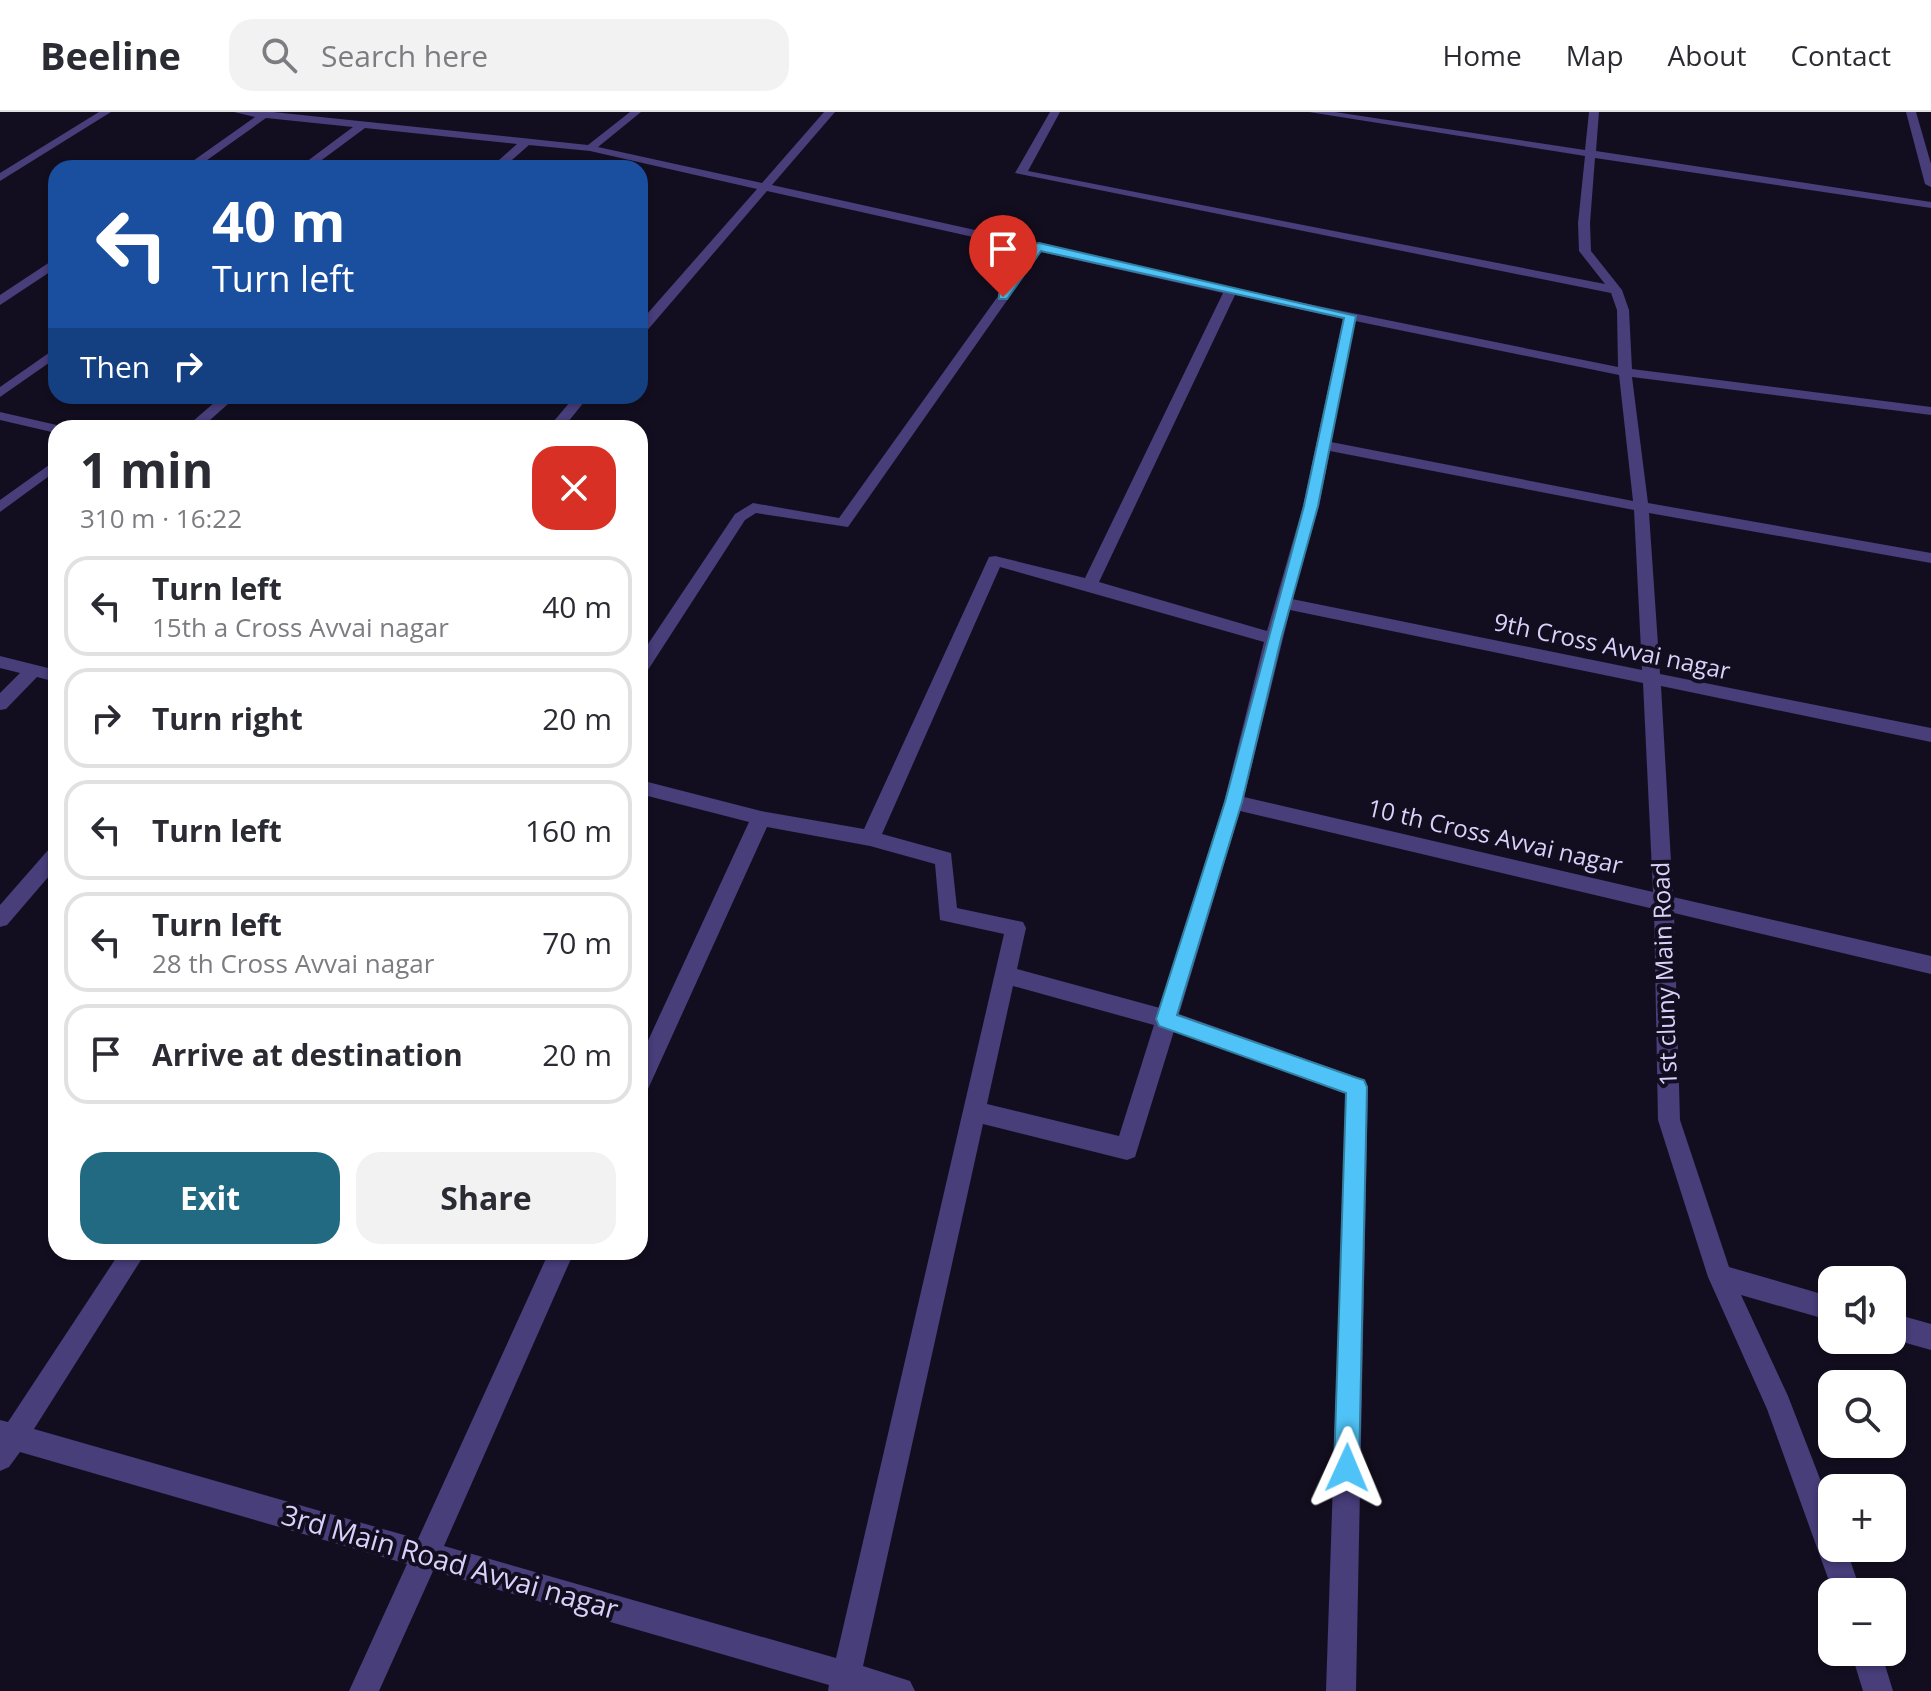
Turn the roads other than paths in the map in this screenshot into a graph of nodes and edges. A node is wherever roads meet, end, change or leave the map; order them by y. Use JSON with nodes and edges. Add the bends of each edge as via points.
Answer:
{"nodes":[{"id":1,"x":106,"y":112,"type":"edge"},
{"id":2,"x":239,"y":112,"type":"edge"},
{"id":3,"x":636,"y":112,"type":"edge"},
{"id":4,"x":830,"y":112,"type":"edge"},
{"id":5,"x":1055,"y":112,"type":"edge"},
{"id":6,"x":1314,"y":112,"type":"edge"},
{"id":7,"x":1594,"y":112,"type":"edge"},
{"id":8,"x":1911,"y":112,"type":"edge"},
{"id":9,"x":266,"y":114,"type":"edge"},
{"id":10,"x":362,"y":125,"type":"junction"},
{"id":11,"x":526,"y":142,"type":"junction"},
{"id":12,"x":590,"y":148,"type":"junction"},
{"id":13,"x":1591,"y":153,"type":"junction"},
{"id":14,"x":200,"y":160,"type":"edge"},
{"id":15,"x":315,"y":160,"type":"edge"},
{"id":16,"x":505,"y":160,"type":"edge"},
{"id":17,"x":645,"y":160,"type":"edge"},
{"id":18,"x":648,"y":161,"type":"edge"},
{"id":19,"x":0,"y":178,"type":"edge"},
{"id":20,"x":1931,"y":184,"type":"edge"},
{"id":21,"x":765,"y":186,"type":"junction"},
{"id":22,"x":1931,"y":205,"type":"edge"},
{"id":23,"x":1039,"y":247,"type":"junction"},
{"id":24,"x":48,"y":268,"type":"edge"},
{"id":25,"x":1231,"y":290,"type":"junction"},
{"id":26,"x":1616,"y":290,"type":"junction"},
{"id":27,"x":0,"y":301,"type":"edge"},
{"id":28,"x":1350,"y":316,"type":"junction"},
{"id":29,"x":648,"y":321,"type":"edge"},
{"id":30,"x":48,"y":358,"type":"edge"},
{"id":31,"x":1625,"y":372,"type":"junction"},
{"id":32,"x":0,"y":393,"type":"edge"},
{"id":33,"x":220,"y":404,"type":"edge"},
{"id":34,"x":575,"y":404,"type":"edge"},
{"id":35,"x":1931,"y":411,"type":"edge"},
{"id":36,"x":0,"y":416,"type":"edge"},
{"id":37,"x":202,"y":420,"type":"edge"},
{"id":38,"x":562,"y":420,"type":"edge"},
{"id":39,"x":48,"y":427,"type":"edge"},
{"id":40,"x":1323,"y":445,"type":"junction"},
{"id":41,"x":48,"y":470,"type":"edge"},
{"id":42,"x":0,"y":507,"type":"edge"},
{"id":43,"x":1641,"y":507,"type":"junction"},
{"id":44,"x":1931,"y":558,"type":"edge"},
{"id":45,"x":1090,"y":585,"type":"junction"},
{"id":46,"x":1283,"y":603,"type":"junction"},
{"id":47,"x":1273,"y":639,"type":"junction"},
{"id":48,"x":648,"y":657,"type":"edge"},
{"id":49,"x":0,"y":662,"type":"edge"},
{"id":50,"x":34,"y":670,"type":"junction"},
{"id":51,"x":48,"y":674,"type":"edge"},
{"id":52,"x":1651,"y":680,"type":"junction"},
{"id":53,"x":0,"y":704,"type":"edge"},
{"id":54,"x":1931,"y":735,"type":"edge"},
{"id":55,"x":648,"y":789,"type":"edge"},
{"id":56,"x":1233,"y":802,"type":"junction"},
{"id":57,"x":761,"y":818,"type":"junction"},
{"id":58,"x":870,"y":838,"type":"junction"},
{"id":59,"x":48,"y":864,"type":"edge"},
{"id":60,"x":1665,"y":904,"type":"junction"},
{"id":61,"x":0,"y":919,"type":"edge"},
{"id":62,"x":1931,"y":965,"type":"edge"},
{"id":63,"x":1004,"y":974,"type":"junction"},
{"id":64,"x":1166,"y":1019,"type":"junction"},
{"id":65,"x":648,"y":1065,"type":"edge"},
{"id":66,"x":973,"y":1111,"type":"junction"},
{"id":67,"x":129,"y":1260,"type":"edge"},
{"id":68,"x":558,"y":1260,"type":"edge"},
{"id":69,"x":1720,"y":1277,"type":"junction"},
{"id":70,"x":1818,"y":1305,"type":"edge"},
{"id":71,"x":1906,"y":1330,"type":"edge"},
{"id":72,"x":1931,"y":1337,"type":"edge"},
{"id":73,"x":4,"y":1443,"type":"edge"},
{"id":74,"x":1818,"y":1510,"type":"edge"},
{"id":75,"x":424,"y":1555,"type":"junction"},
{"id":76,"x":1870,"y":1666,"type":"edge"},
{"id":77,"x":845,"y":1683,"type":"edge"},
{"id":78,"x":364,"y":1691,"type":"edge"},
{"id":79,"x":900,"y":1691,"type":"edge"},
{"id":80,"x":1341,"y":1691,"type":"edge"},
{"id":81,"x":1878,"y":1691,"type":"edge"}],
"edges":[{"from":1,"to":19,"type":"street"},
{"from":2,"to":9,"type":"street"},
{"from":3,"to":12,"type":"street"},
{"from":4,"to":21,"type":"street"},
{"from":5,"to":26,"type":"street","via":[[1021,173]]},
{"from":6,"to":13,"type":"street"},
{"from":7,"to":13,"type":"street"},
{"from":8,"to":20,"type":"street"},
{"from":9,"to":10,"type":"street"},
{"from":9,"to":14,"type":"street"},
{"from":10,"to":11,"type":"street"},
{"from":10,"to":15,"type":"street"},
{"from":11,"to":12,"type":"street"},
{"from":11,"to":16,"type":"street"},
{"from":12,"to":17,"type":"street"},
{"from":13,"to":22,"type":"street"},
{"from":13,"to":26,"type":"street","via":[[1585,251]]},
{"from":18,"to":21,"type":"street"},
{"from":21,"to":23,"type":"street"},
{"from":21,"to":29,"type":"street"},
{"from":23,"to":25,"type":"street"},
{"from":23,"to":48,"type":"street","via":[[843,524],[753,508],[740,517]]},
{"from":24,"to":27,"type":"street"},
{"from":25,"to":28,"type":"street"},
{"from":25,"to":45,"type":"street"},
{"from":26,"to":31,"type":"street","name":"1st cluny Main Road","via":[[1623,310]]},
{"from":28,"to":31,"type":"street"},
{"from":28,"to":40,"type":"street"},
{"from":30,"to":32,"type":"street"},
{"from":31,"to":35,"type":"street"},
{"from":31,"to":43,"type":"street","name":"1st cluny Main Road"},
{"from":33,"to":37,"type":"street"},
{"from":34,"to":38,"type":"street"},
{"from":36,"to":39,"type":"street"},
{"from":40,"to":43,"type":"street"},
{"from":40,"to":46,"type":"street"},
{"from":41,"to":42,"type":"street"},
{"from":43,"to":44,"type":"street"},
{"from":43,"to":52,"type":"street","name":"1st cluny Main Road"},
{"from":45,"to":47,"type":"street"},
{"from":45,"to":58,"type":"street","via":[[995,561]]},
{"from":46,"to":47,"type":"street"},
{"from":46,"to":52,"type":"street","name":"9th Cross Avvai nagar"},
{"from":47,"to":56,"type":"street"},
{"from":49,"to":50,"type":"street"},
{"from":50,"to":51,"type":"street"},
{"from":50,"to":53,"type":"street"},
{"from":52,"to":54,"type":"street","name":"9th Cross Avvai nagar"},
{"from":52,"to":60,"type":"street","name":"1st cluny Main Road"},
{"from":55,"to":57,"type":"street"},
{"from":56,"to":60,"type":"street","name":"10 th Cross Avvai nagar"},
{"from":56,"to":64,"type":"street"},
{"from":57,"to":58,"type":"street"},
{"from":57,"to":65,"type":"street"},
{"from":58,"to":63,"type":"street","via":[[944,859],[947,914],[1016,928]]},
{"from":59,"to":61,"type":"street"},
{"from":60,"to":62,"type":"street","name":"10 th Cross Avvai nagar"},
{"from":60,"to":69,"type":"street","name":"1st cluny Main Road","via":[[1669,1120]]},
{"from":63,"to":64,"type":"street"},
{"from":63,"to":66,"type":"street"},
{"from":64,"to":66,"type":"street","via":[[1127,1149]]},
{"from":64,"to":80,"type":"street","via":[[1357,1087]]},
{"from":66,"to":77,"type":"street"},
{"from":67,"to":73,"type":"street"},
{"from":68,"to":75,"type":"street"},
{"from":69,"to":70,"type":"street"},
{"from":69,"to":74,"type":"street","name":"1st cluny Main Road","via":[[1779,1405]]},
{"from":71,"to":72,"type":"street"},
{"from":73,"to":75,"type":"street","name":"3rd Main Road Avvai nagar"},
{"from":75,"to":77,"type":"street","name":"3rd Main Road Avvai nagar"},
{"from":75,"to":78,"type":"street"},
{"from":76,"to":81,"type":"street"},
{"from":77,"to":79,"type":"street","name":"3rd Main Road Avvai nagar"}]}
